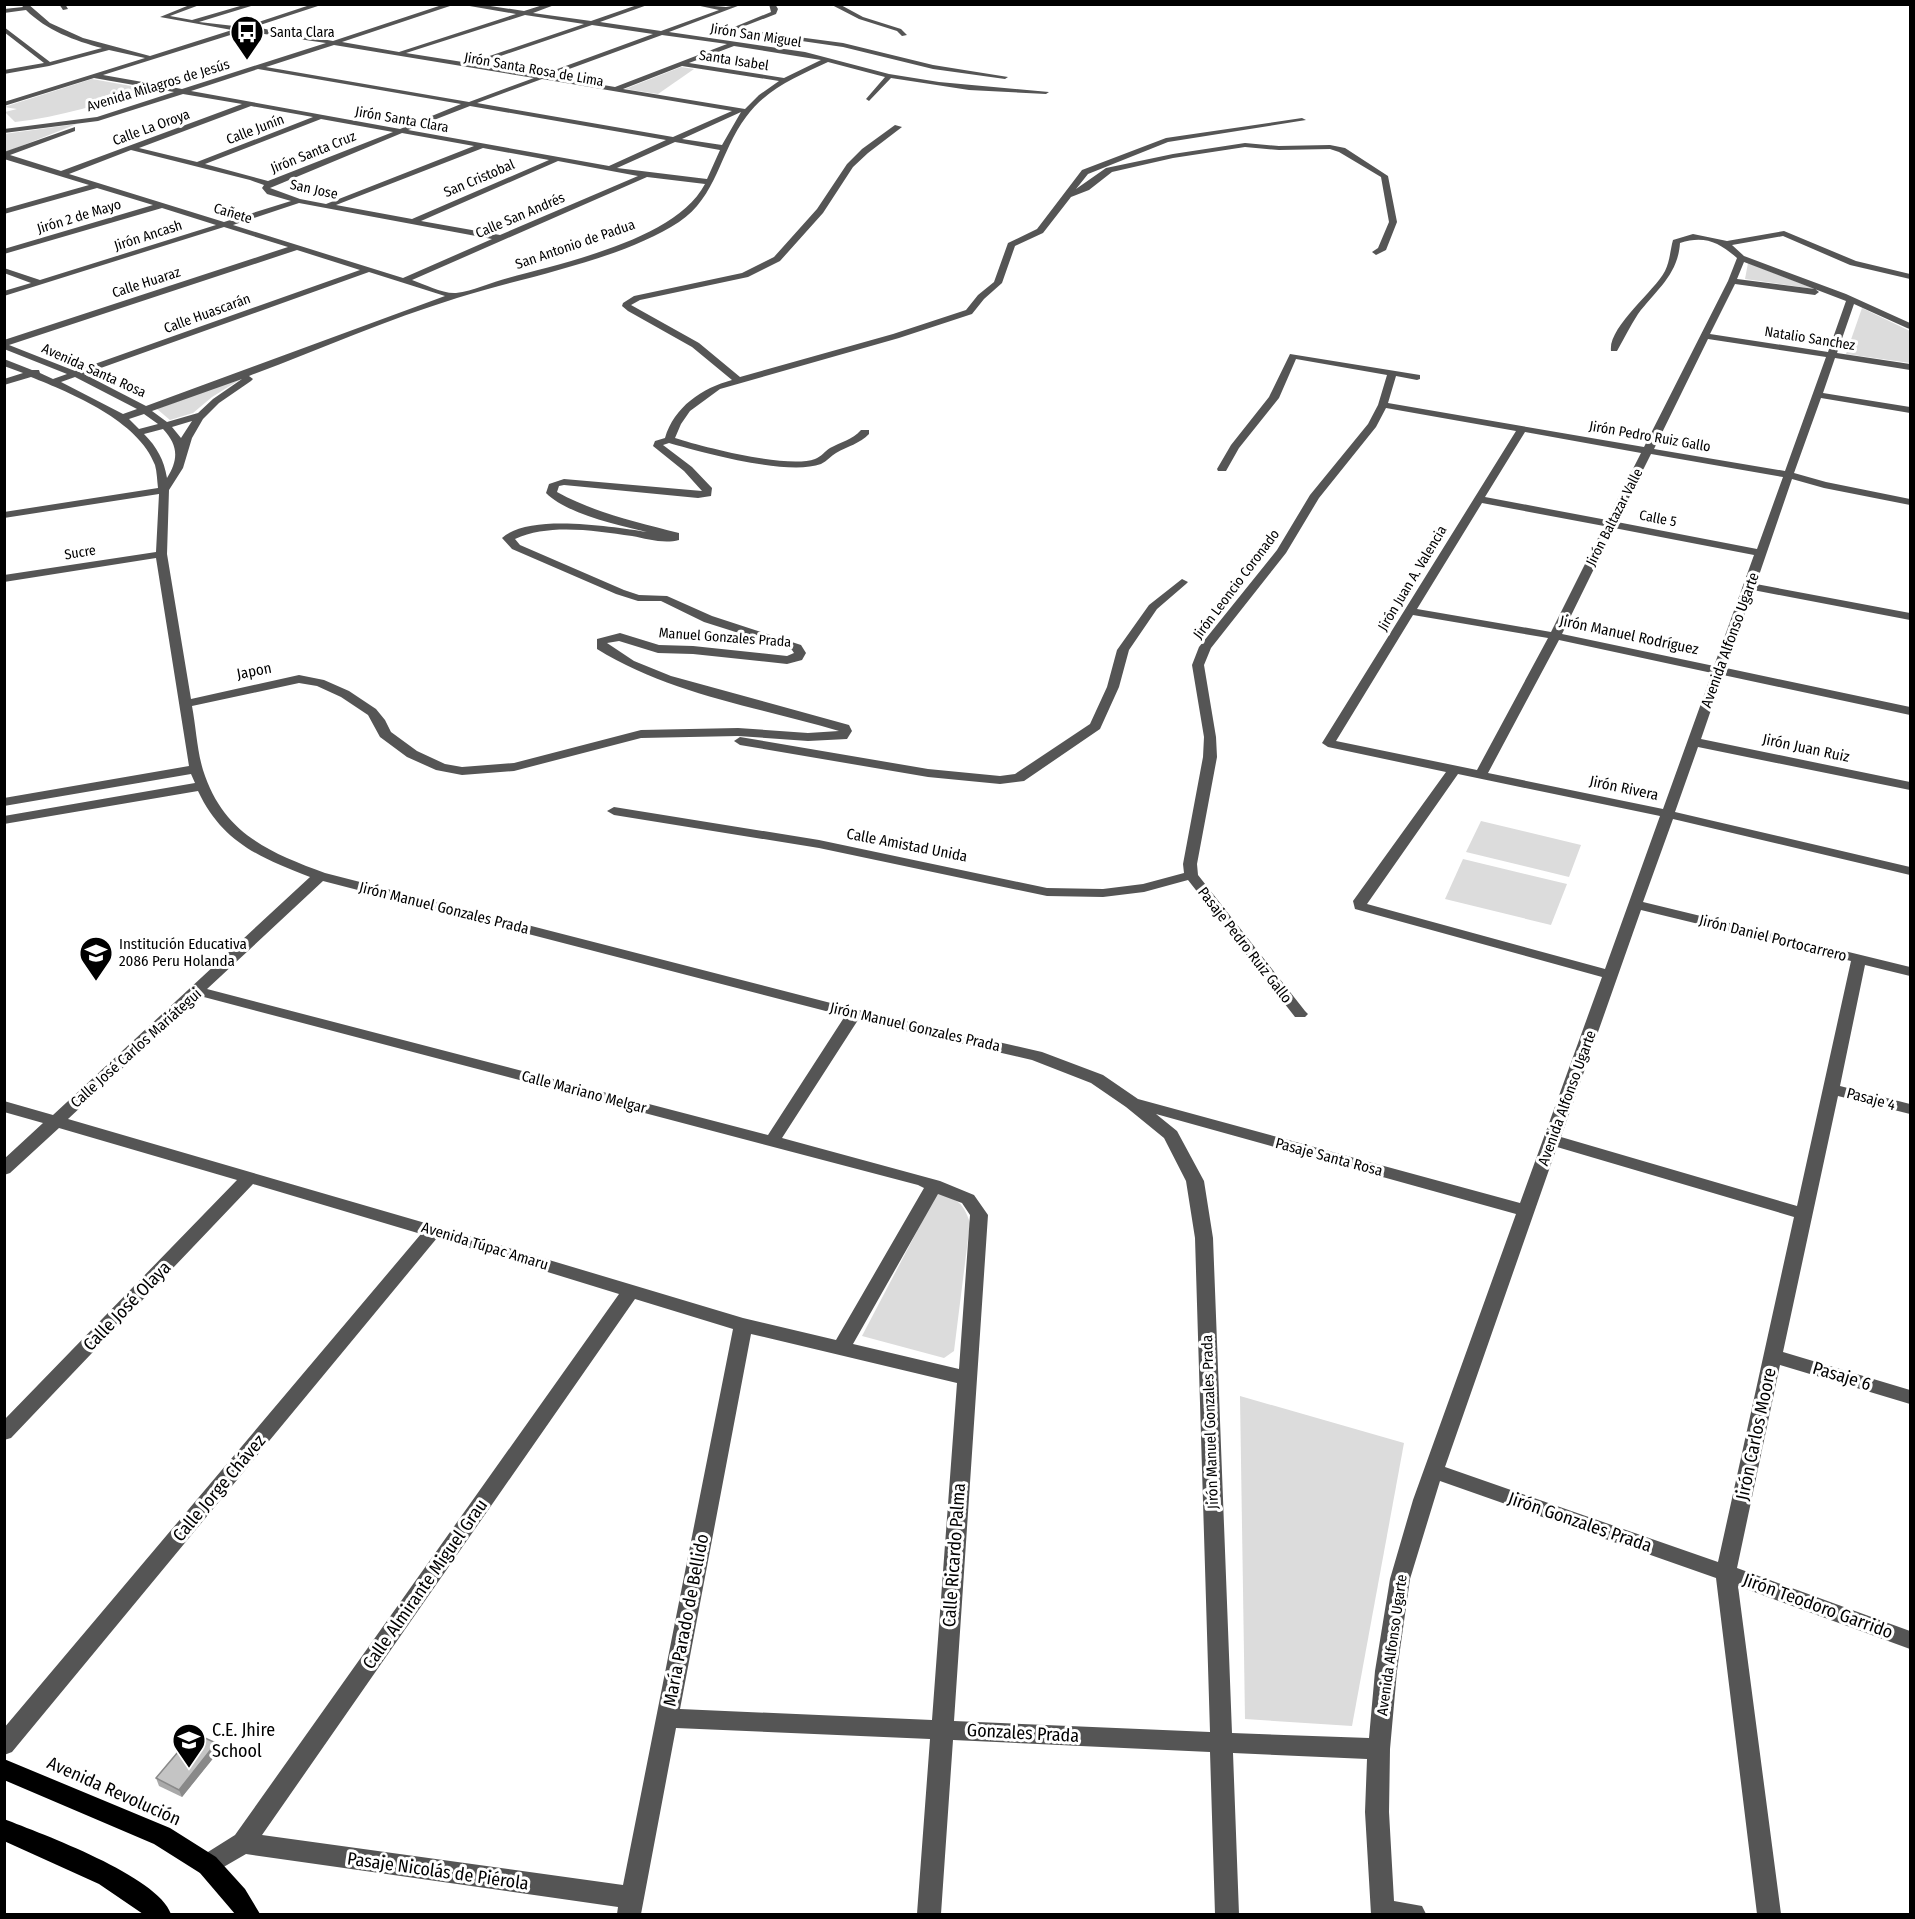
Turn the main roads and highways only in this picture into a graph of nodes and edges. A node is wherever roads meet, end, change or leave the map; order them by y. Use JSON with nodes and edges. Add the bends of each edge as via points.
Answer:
{"nodes":[{"id":1,"x":4,"y":1769,"type":"edge"},
{"id":2,"x":4,"y":1830,"type":"edge"},
{"id":3,"x":159,"y":1914,"type":"edge"},
{"id":4,"x":248,"y":1914,"type":"edge"}],
"edges":[{"from":1,"to":4,"type":"main road","name":"Avenida Revolución","via":[[162,1836],[208,1865]]},
{"from":2,"to":3,"type":"main road","via":[[104,1875]]}]}
